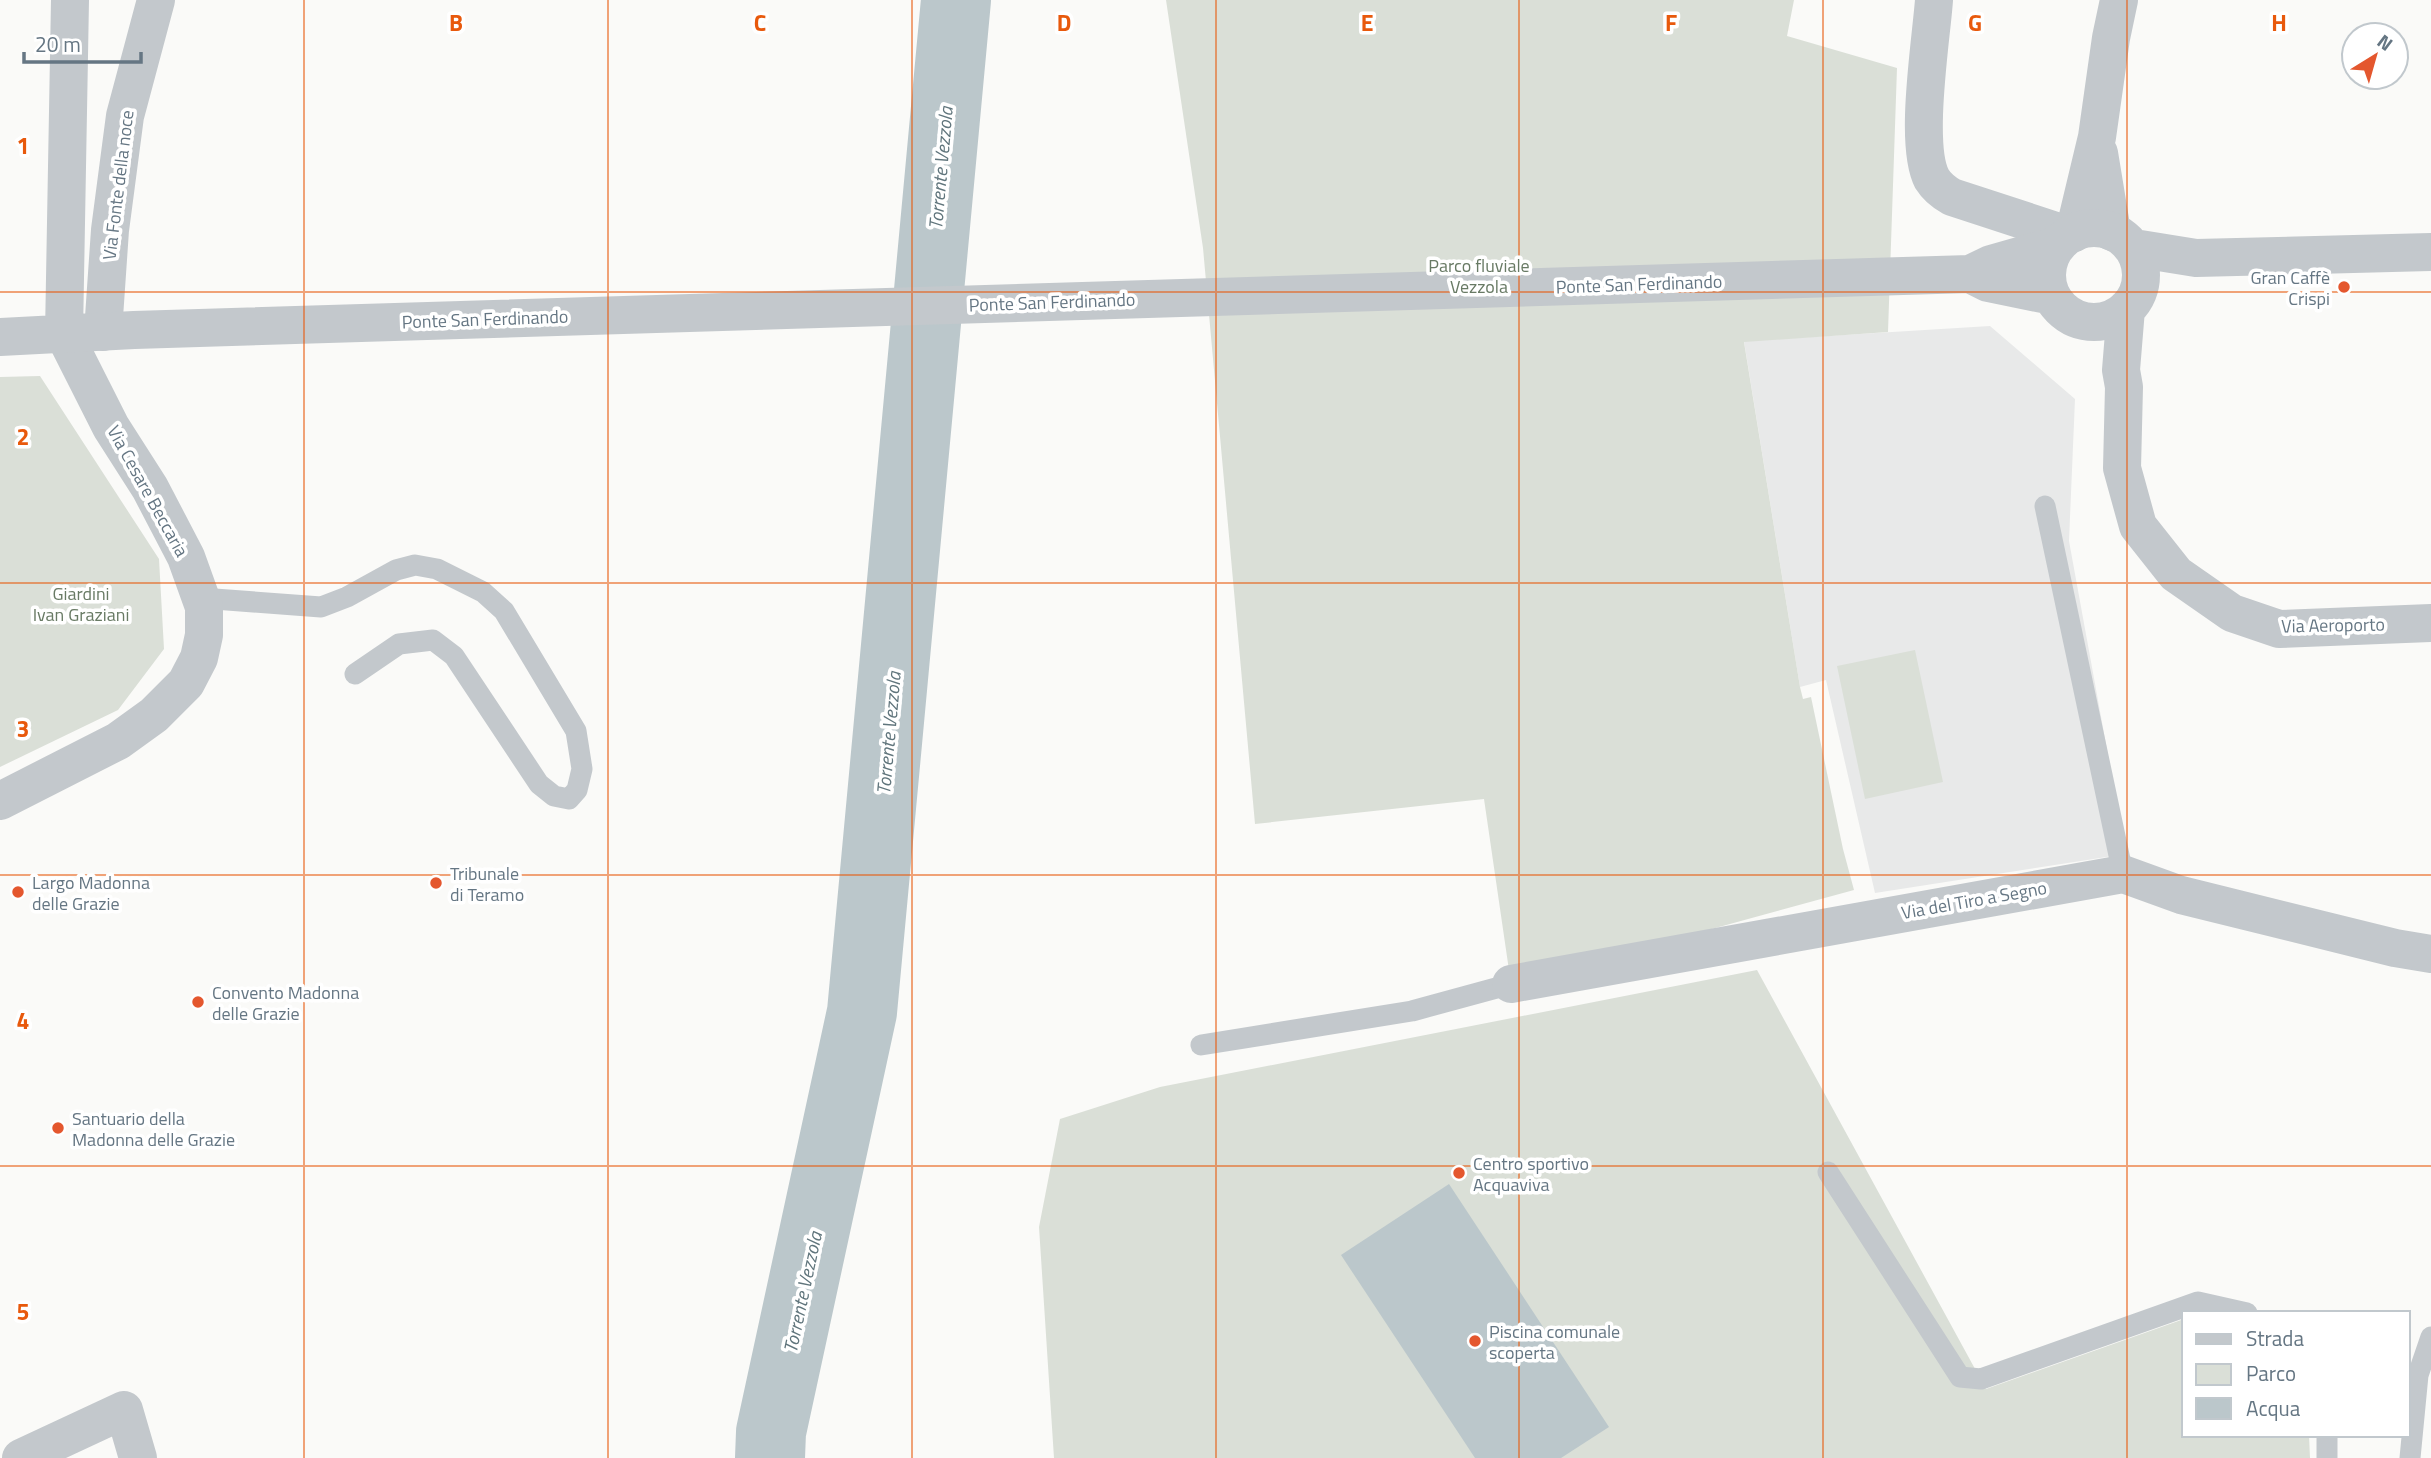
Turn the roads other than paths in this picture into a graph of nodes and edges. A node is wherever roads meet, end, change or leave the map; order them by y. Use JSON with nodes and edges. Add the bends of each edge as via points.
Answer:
{"nodes":[{"id":1,"x":70,"y":0,"type":"edge"},
{"id":2,"x":156,"y":0,"type":"edge"},
{"id":3,"x":1934,"y":0,"type":"edge"},
{"id":4,"x":2119,"y":0,"type":"edge"},
{"id":5,"x":2097,"y":137,"type":"junction"},
{"id":6,"x":2066,"y":238,"type":"junction"},
{"id":7,"x":2123,"y":240,"type":"junction"},
{"id":8,"x":2431,"y":252,"type":"edge"},
{"id":9,"x":2196,"y":258,"type":"junction"},
{"id":10,"x":1970,"y":274,"type":"junction"},
{"id":11,"x":2132,"y":298,"type":"junction"},
{"id":12,"x":2061,"y":306,"type":"junction"},
{"id":13,"x":118,"y":331,"type":"junction"},
{"id":14,"x":64,"y":334,"type":"junction"},
{"id":15,"x":0,"y":337,"type":"edge"},
{"id":16,"x":2121,"y":370,"type":"junction"},
{"id":17,"x":2045,"y":506,"type":"dead end"},
{"id":18,"x":201,"y":598,"type":"junction"},
{"id":19,"x":2431,"y":623,"type":"edge"},
{"id":20,"x":355,"y":674,"type":"dead end"},
{"id":21,"x":0,"y":801,"type":"edge"},
{"id":22,"x":2123,"y":874,"type":"junction"},
{"id":23,"x":2431,"y":954,"type":"edge"},
{"id":24,"x":1511,"y":984,"type":"joint"},
{"id":25,"x":1201,"y":1045,"type":"dead end"},
{"id":26,"x":1828,"y":1172,"type":"dead end"},
{"id":27,"x":2237,"y":1311,"type":"edge"},
{"id":28,"x":2431,"y":1337,"type":"edge"},
{"id":29,"x":2326,"y":1437,"type":"edge"},
{"id":30,"x":21,"y":1458,"type":"edge"},
{"id":31,"x":138,"y":1458,"type":"edge"},
{"id":32,"x":2328,"y":1458,"type":"edge"},
{"id":33,"x":2410,"y":1458,"type":"edge"}],
"edges":[{"from":1,"to":14,"type":"street"},
{"from":2,"to":13,"type":"street","name":"Via Fonte della noce","via":[[125,116],[110,230]]},
{"from":3,"to":6,"type":"street","via":[[1923,130],[1931,176],[1952,197]]},
{"from":4,"to":5,"type":"street"},
{"from":5,"to":6,"type":"street"},
{"from":5,"to":7,"type":"street"},
{"from":6,"to":7,"type":"street","via":[[2088,228]]},
{"from":6,"to":10,"type":"street","name":"Ponte San Ferdinando"},
{"from":6,"to":12,"type":"street","via":[[2050,256],[2047,269],[2048,284]]},
{"from":7,"to":9,"type":"street"},
{"from":7,"to":11,"type":"street","via":[[2141,271]]},
{"from":8,"to":9,"type":"street"},
{"from":9,"to":11,"type":"street"},
{"from":10,"to":12,"type":"street","name":"Ponte San Ferdinando"},
{"from":10,"to":13,"type":"street","name":"Ponte San Ferdinando"},
{"from":11,"to":12,"type":"street","via":[[2119,315],[2103,321],[2086,321]]},
{"from":11,"to":16,"type":"street","name":"Via Aeroporto"},
{"from":12,"to":16,"type":"street"},
{"from":13,"to":14,"type":"street","name":"Ponte San Ferdinando"},
{"from":14,"to":15,"type":"street","name":"Ponte San Ferdinando"},
{"from":14,"to":18,"type":"street","name":"Via Cesare Beccaria","via":[[111,426],[150,488]]},
{"from":16,"to":19,"type":"street","name":"Via Aeroporto","via":[[2122,468],[2134,514],[2138,526],[2176,574],[2232,613],[2279,629]]},
{"from":17,"to":22,"type":"lane"},
{"from":18,"to":20,"type":"lane","via":[[321,607],[415,565],[437,569],[483,592],[504,611],[576,731],[582,769],[577,790],[569,799],[554,796],[539,784],[454,656],[433,640],[399,644]]},
{"from":18,"to":21,"type":"street","name":"Via Cesare Beccaria","via":[[204,635],[186,683],[154,715],[118,741]]},
{"from":22,"to":23,"type":"street","via":[[2180,895]]},
{"from":22,"to":24,"type":"street","name":"Via del Tiro a Segno"},
{"from":24,"to":25,"type":"lane","via":[[1412,1011]]},
{"from":26,"to":27,"type":"lane","via":[[1960,1377],[1981,1379],[2198,1303]]},
{"from":28,"to":33,"type":"lane","via":[[2418,1375]]},
{"from":29,"to":32,"type":"lane"},
{"from":30,"to":31,"type":"street","via":[[124,1410]]}]}
